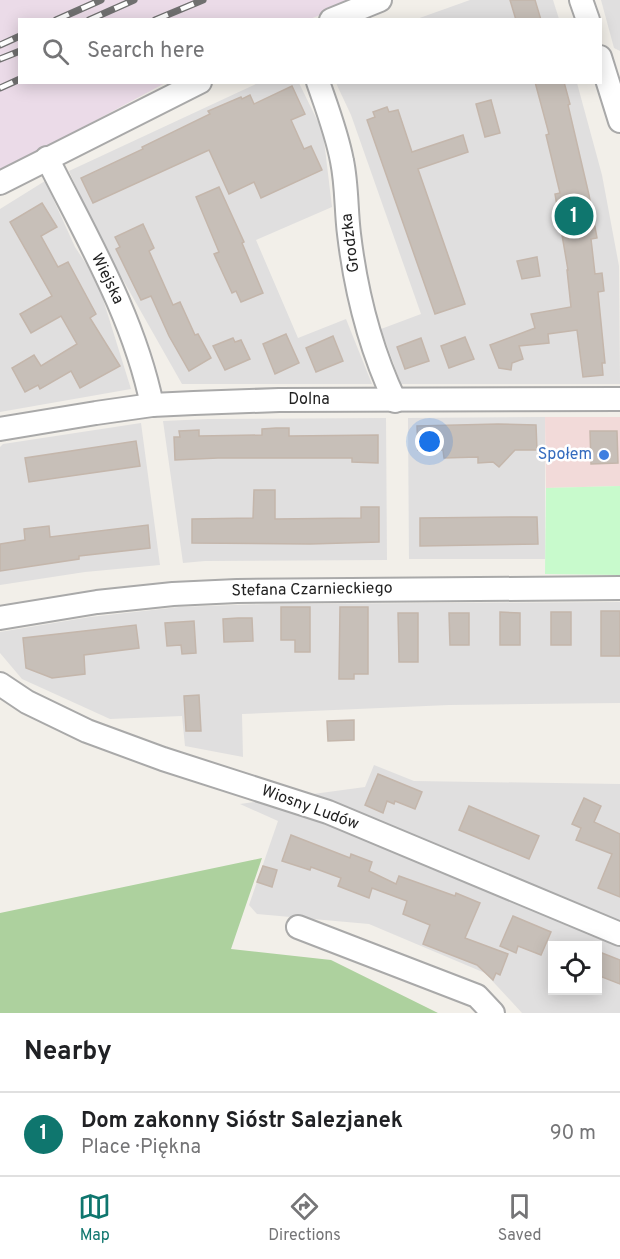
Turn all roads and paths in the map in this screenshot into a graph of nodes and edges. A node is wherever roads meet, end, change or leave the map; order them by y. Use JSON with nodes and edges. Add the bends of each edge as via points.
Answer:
{"nodes":[{"id":1,"x":380,"y":0,"type":"edge"},
{"id":2,"x":581,"y":0,"type":"edge"},
{"id":3,"x":337,"y":18,"type":"edge"},
{"id":4,"x":587,"y":18,"type":"edge"},
{"id":5,"x":608,"y":63,"type":"edge"},
{"id":6,"x":196,"y":84,"type":"edge"},
{"id":7,"x":319,"y":84,"type":"edge"},
{"id":8,"x":620,"y":121,"type":"edge"},
{"id":9,"x":47,"y":158,"type":"junction"},
{"id":10,"x":0,"y":183,"type":"edge"},
{"id":11,"x":620,"y":399,"type":"edge"},
{"id":12,"x":395,"y":401,"type":"junction"},
{"id":13,"x":152,"y":405,"type":"junction"},
{"id":14,"x":0,"y":429,"type":"edge"},
{"id":15,"x":620,"y":588,"type":"edge"},
{"id":16,"x":2,"y":620,"type":"edge"},
{"id":17,"x":0,"y":684,"type":"edge"},
{"id":18,"x":298,"y":927,"type":"dead end"},
{"id":19,"x":620,"y":934,"type":"edge"},
{"id":20,"x":493,"y":1013,"type":"edge"}],
"edges":[{"from":1,"to":3,"type":"street"},
{"from":2,"to":4,"type":"street"},
{"from":5,"to":8,"type":"street"},
{"from":6,"to":9,"type":"street"},
{"from":7,"to":12,"type":"street","name":"Grodzka","via":[[343,163],[360,303]]},
{"from":9,"to":10,"type":"street"},
{"from":9,"to":13,"type":"street","name":"Wiejska","via":[[135,340]]},
{"from":11,"to":12,"type":"street","name":"Dolna"},
{"from":12,"to":13,"type":"street","name":"Dolna"},
{"from":13,"to":14,"type":"street","name":"Dolna"},
{"from":15,"to":16,"type":"street","name":"Stefana Czarnieckiego","via":[[237,591],[97,602]]},
{"from":17,"to":19,"type":"street","name":"Wiosny Ludów","via":[[27,702],[87,731],[328,812]]},
{"from":18,"to":20,"type":"street","via":[[477,996]]}]}
